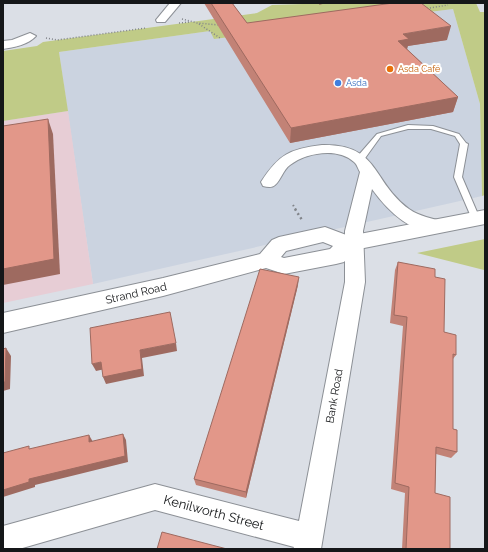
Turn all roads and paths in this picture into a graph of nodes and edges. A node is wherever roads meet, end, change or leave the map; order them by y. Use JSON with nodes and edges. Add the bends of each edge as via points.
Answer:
{"nodes":[{"id":1,"x":176,"y":3,"type":"edge"},
{"id":2,"x":448,"y":5,"type":"dead end"},
{"id":3,"x":418,"y":9,"type":"edge"},
{"id":4,"x":164,"y":17,"type":"joint"},
{"id":5,"x":192,"y":22,"type":"junction"},
{"id":6,"x":197,"y":23,"type":"junction"},
{"id":7,"x":178,"y":24,"type":"dead end"},
{"id":8,"x":225,"y":26,"type":"edge"},
{"id":9,"x":148,"y":28,"type":"dead end"},
{"id":10,"x":30,"y":36,"type":"joint"},
{"id":11,"x":220,"y":38,"type":"edge"},
{"id":12,"x":3,"y":45,"type":"edge"},
{"id":13,"x":364,"y":165,"type":"junction"},
{"id":14,"x":269,"y":182,"type":"dead end"},
{"id":15,"x":293,"y":205,"type":"dead end"},
{"id":16,"x":480,"y":218,"type":"edge"},
{"id":17,"x":305,"y":225,"type":"dead end"},
{"id":18,"x":438,"y":226,"type":"junction"},
{"id":19,"x":350,"y":243,"type":"junction"},
{"id":20,"x":3,"y":323,"type":"edge"},
{"id":21,"x":3,"y":540,"type":"edge"},
{"id":22,"x":308,"y":544,"type":"edge"}],
"edges":[{"from":1,"to":4,"type":"street"},
{"from":2,"to":3,"type":"path"},
{"from":4,"to":5,"type":"path"},
{"from":5,"to":6,"type":"path"},
{"from":5,"to":7,"type":"path"},
{"from":6,"to":8,"type":"path"},
{"from":6,"to":11,"type":"path"},
{"from":9,"to":10,"type":"path","via":[[57,40]]},
{"from":10,"to":12,"type":"street"},
{"from":13,"to":14,"type":"street","via":[[347,151],[310,150],[291,157],[282,164]]},
{"from":13,"to":16,"type":"lane","via":[[379,135],[408,127],[431,127],[457,135],[464,144],[458,177]]},
{"from":13,"to":18,"type":"street","via":[[389,202],[400,213],[419,222]]},
{"from":13,"to":19,"type":"street","name":"Bank Road"},
{"from":15,"to":17,"type":"path"},
{"from":16,"to":18,"type":"street"},
{"from":18,"to":19,"type":"street"},
{"from":19,"to":20,"type":"street","name":"Strand Road","via":[[336,256],[284,266],[267,260],[163,287]]},
{"from":19,"to":22,"type":"street","name":"Bank Road","via":[[355,282]]},
{"from":21,"to":22,"type":"street","name":"Kenilworth Street","via":[[155,497]]}]}
